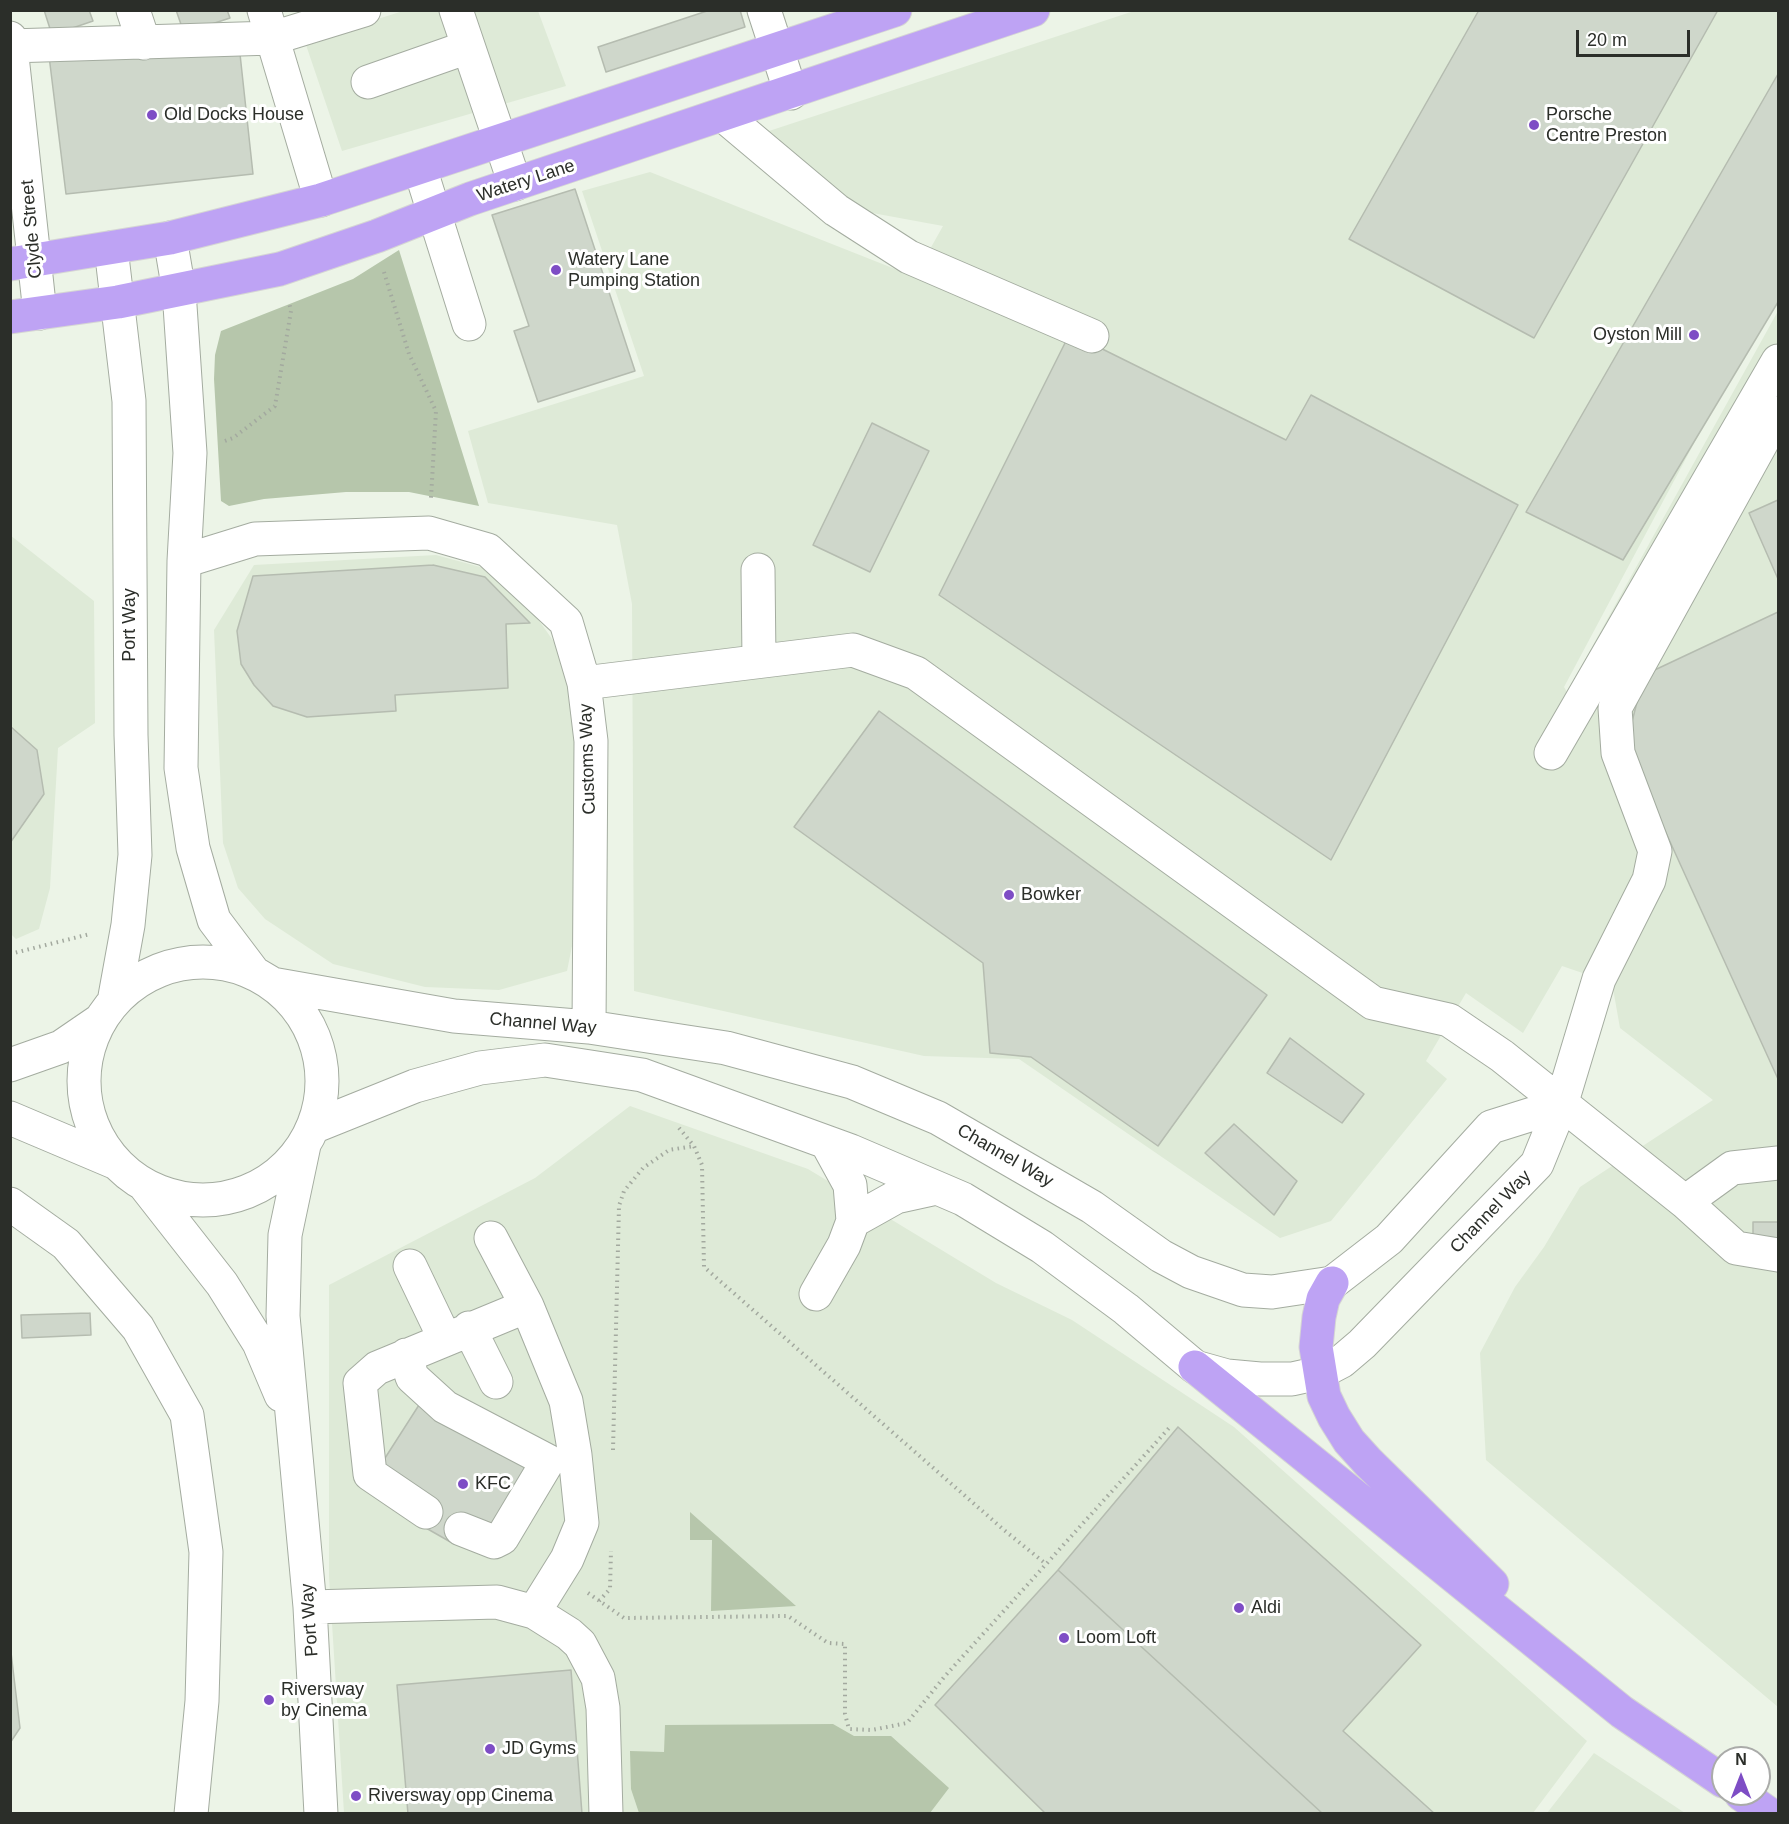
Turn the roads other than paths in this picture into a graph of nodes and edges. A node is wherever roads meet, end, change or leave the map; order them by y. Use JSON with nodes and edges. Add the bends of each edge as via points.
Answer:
{"nodes":[{"id":1,"x":133,"y":10,"type":"edge"},
{"id":2,"x":364,"y":10,"type":"edge"},
{"id":3,"x":456,"y":10,"type":"edge"},
{"id":4,"x":764,"y":10,"type":"edge"},
{"id":5,"x":895,"y":10,"type":"edge"},
{"id":6,"x":1033,"y":10,"type":"edge"},
{"id":7,"x":268,"y":24,"type":"edge"},
{"id":8,"x":11,"y":43,"type":"edge"},
{"id":9,"x":144,"y":43,"type":"junction"},
{"id":10,"x":468,"y":47,"type":"junction"},
{"id":11,"x":776,"y":48,"type":"junction"},
{"id":12,"x":368,"y":82,"type":"dead end"},
{"id":13,"x":791,"y":93,"type":"junction"},
{"id":14,"x":723,"y":115,"type":"junction"},
{"id":15,"x":499,"y":142,"type":"junction"},
{"id":16,"x":420,"y":168,"type":"junction"},
{"id":17,"x":515,"y":184,"type":"junction"},
{"id":18,"x":321,"y":200,"type":"junction"},
{"id":19,"x":433,"y":213,"type":"junction"},
{"id":20,"x":170,"y":237,"type":"junction"},
{"id":21,"x":111,"y":248,"type":"junction"},
{"id":22,"x":22,"y":262,"type":"edge"},
{"id":23,"x":179,"y":291,"type":"junction"},
{"id":24,"x":118,"y":302,"type":"junction"},
{"id":25,"x":25,"y":315,"type":"edge"},
{"id":26,"x":469,"y":324,"type":"dead end"},
{"id":27,"x":1092,"y":336,"type":"dead end"},
{"id":28,"x":1779,"y":361,"type":"edge"},
{"id":29,"x":1779,"y":413,"type":"edge"},
{"id":30,"x":184,"y":561,"type":"junction"},
{"id":31,"x":758,"y":570,"type":"dead end"},
{"id":32,"x":759,"y":661,"type":"junction"},
{"id":33,"x":584,"y":683,"type":"junction"},
{"id":34,"x":1551,"y":753,"type":"dead end"},
{"id":35,"x":263,"y":979,"type":"junction"},
{"id":36,"x":106,"y":1012,"type":"junction"},
{"id":37,"x":589,"y":1027,"type":"junction"},
{"id":38,"x":10,"y":1065,"type":"edge"},
{"id":39,"x":1561,"y":1105,"type":"junction"},
{"id":40,"x":10,"y":1118,"type":"edge"},
{"id":41,"x":309,"y":1135,"type":"junction"},
{"id":42,"x":827,"y":1143,"type":"junction"},
{"id":43,"x":114,"y":1162,"type":"junction"},
{"id":44,"x":1779,"y":1163,"type":"edge"},
{"id":45,"x":146,"y":1187,"type":"junction"},
{"id":46,"x":937,"y":1188,"type":"junction"},
{"id":47,"x":1685,"y":1202,"type":"junction"},
{"id":48,"x":10,"y":1204,"type":"edge"},
{"id":49,"x":853,"y":1221,"type":"junction"},
{"id":50,"x":490,"y":1238,"type":"dead end"},
{"id":51,"x":1779,"y":1255,"type":"edge"},
{"id":52,"x":411,"y":1266,"type":"dead end"},
{"id":53,"x":1332,"y":1283,"type":"junction"},
{"id":54,"x":816,"y":1294,"type":"dead end"},
{"id":55,"x":527,"y":1306,"type":"junction"},
{"id":56,"x":457,"y":1334,"type":"junction"},
{"id":57,"x":406,"y":1355,"type":"junction"},
{"id":58,"x":1195,"y":1366,"type":"junction"},
{"id":59,"x":1318,"y":1373,"type":"junction"},
{"id":60,"x":496,"y":1382,"type":"dead end"},
{"id":61,"x":295,"y":1427,"type":"junction"},
{"id":62,"x":426,"y":1512,"type":"dead end"},
{"id":63,"x":461,"y":1529,"type":"dead end"},
{"id":64,"x":310,"y":1607,"type":"junction"},
{"id":65,"x":534,"y":1612,"type":"junction"},
{"id":66,"x":1622,"y":1712,"type":"junction"},
{"id":67,"x":1711,"y":1773,"type":"edge"},
{"id":68,"x":191,"y":1814,"type":"edge"},
{"id":69,"x":321,"y":1814,"type":"edge"},
{"id":70,"x":606,"y":1814,"type":"edge"}],
"edges":[{"from":1,"to":9,"type":"street"},
{"from":2,"to":7,"type":"street"},
{"from":3,"to":10,"type":"street"},
{"from":4,"to":11,"type":"street"},
{"from":5,"to":11,"type":"highway"},
{"from":6,"to":13,"type":"highway","name":"Watery Lane"},
{"from":7,"to":9,"type":"street"},
{"from":7,"to":18,"type":"street"},
{"from":8,"to":9,"type":"street"},
{"from":8,"to":22,"type":"street","name":"Clyde Street","via":[[33,234]]},
{"from":10,"to":12,"type":"street"},
{"from":10,"to":15,"type":"street"},
{"from":11,"to":13,"type":"street"},
{"from":11,"to":15,"type":"highway"},
{"from":13,"to":14,"type":"highway","name":"Watery Lane"},
{"from":14,"to":17,"type":"highway","name":"Watery Lane"},
{"from":14,"to":27,"type":"street","via":[[836,210],[909,256]]},
{"from":15,"to":16,"type":"highway"},
{"from":15,"to":17,"type":"street"},
{"from":16,"to":18,"type":"highway"},
{"from":16,"to":19,"type":"street"},
{"from":17,"to":19,"type":"highway","name":"Watery Lane"},
{"from":18,"to":20,"type":"highway"},
{"from":19,"to":23,"type":"highway","name":"Watery Lane","via":[[280,269]]},
{"from":19,"to":26,"type":"street"},
{"from":20,"to":21,"type":"highway"},
{"from":20,"to":23,"type":"street"},
{"from":21,"to":22,"type":"highway"},
{"from":21,"to":24,"type":"street","name":"Port Way"},
{"from":22,"to":25,"type":"street","name":"Clyde Street"},
{"from":23,"to":24,"type":"highway","name":"Watery Lane"},
{"from":23,"to":30,"type":"street","via":[[190,453]]},
{"from":24,"to":25,"type":"highway","name":"Watery Lane"},
{"from":24,"to":36,"type":"street","name":"Port Way","via":[[129,401],[135,855],[128,925]]},
{"from":28,"to":34,"type":"street"},
{"from":29,"to":39,"type":"street","via":[[1616,708],[1618,753],[1655,851],[1649,880],[1599,979]]},
{"from":30,"to":33,"type":"street","name":"Customs Way","via":[[255,539],[429,533],[488,550],[566,622]]},
{"from":30,"to":35,"type":"street","via":[[181,768],[193,848],[214,920]]},
{"from":31,"to":32,"type":"street"},
{"from":32,"to":33,"type":"street"},
{"from":32,"to":39,"type":"street","via":[[853,650],[916,673],[1373,1003],[1449,1020],[1502,1056]]},
{"from":33,"to":37,"type":"street","name":"Customs Way","via":[[591,741]]},
{"from":35,"to":36,"type":"street","name":"Channel Way","via":[[215,963],[181,964],[148,975]]},
{"from":35,"to":37,"type":"street","name":"Channel Way","via":[[454,1016]]},
{"from":35,"to":41,"type":"street","name":"Port Way","via":[[287,996],[308,1023],[320,1055],[322,1089]]},
{"from":36,"to":38,"type":"street","name":"Channel Way","via":[[61,1047]]},
{"from":36,"to":43,"type":"street","name":"Port Way","via":[[86,1054],[83,1089],[92,1128]]},
{"from":37,"to":53,"type":"street","name":"Channel Way","via":[[726,1047],[852,1082],[938,1118],[1092,1207],[1161,1256],[1218,1283],[1272,1292]]},
{"from":39,"to":47,"type":"street"},
{"from":39,"to":53,"type":"street","name":"Channel Way","via":[[1491,1127],[1389,1239]]},
{"from":39,"to":59,"type":"street","name":"Channel Way","via":[[1536,1164],[1362,1344],[1342,1361]]},
{"from":40,"to":43,"type":"street"},
{"from":41,"to":42,"type":"street","name":"Channel Way","via":[[415,1086],[480,1068],[545,1060],[642,1075]]},
{"from":41,"to":45,"type":"street","via":[[292,1160],[262,1185],[225,1198],[185,1200]]},
{"from":41,"to":61,"type":"street","name":"Port Way","via":[[285,1235],[283,1316]]},
{"from":42,"to":46,"type":"street","name":"Channel Way"},
{"from":42,"to":49,"type":"street","via":[[850,1185]]},
{"from":43,"to":45,"type":"street"},
{"from":44,"to":47,"type":"street","via":[[1732,1168]]},
{"from":45,"to":61,"type":"street","name":"Port Way","via":[[222,1284],[259,1343]]},
{"from":46,"to":49,"type":"street","via":[[896,1197]]},
{"from":46,"to":58,"type":"street","name":"Channel Way","via":[[963,1199],[1042,1247]]},
{"from":47,"to":51,"type":"street","via":[[1736,1248]]},
{"from":48,"to":68,"type":"street","via":[[66,1244],[138,1329],[187,1415],[206,1552],[202,1701]]},
{"from":49,"to":54,"type":"street"},
{"from":50,"to":55,"type":"street"},
{"from":52,"to":56,"type":"street"},
{"from":53,"to":59,"type":"highway","via":[[1318,1317]]},
{"from":55,"to":56,"type":"street"},
{"from":55,"to":65,"type":"street","via":[[566,1401],[582,1523]]},
{"from":56,"to":57,"type":"street"},
{"from":56,"to":60,"type":"street"},
{"from":57,"to":62,"type":"street","via":[[377,1368],[360,1383],[370,1474]]},
{"from":57,"to":63,"type":"street","via":[[412,1377],[445,1407],[548,1461],[502,1538],[494,1542]]},
{"from":58,"to":59,"type":"street","name":"Channel Way","via":[[1227,1376],[1260,1379],[1292,1379]]},
{"from":58,"to":66,"type":"highway"},
{"from":59,"to":66,"type":"highway","via":[[1334,1417],[1356,1448]]},
{"from":61,"to":64,"type":"street","name":"Port Way"},
{"from":64,"to":65,"type":"street","via":[[497,1602]]},
{"from":64,"to":69,"type":"street","name":"Port Way"},
{"from":65,"to":70,"type":"street","via":[[580,1644],[598,1678],[603,1708]]},
{"from":66,"to":67,"type":"highway"}]}
